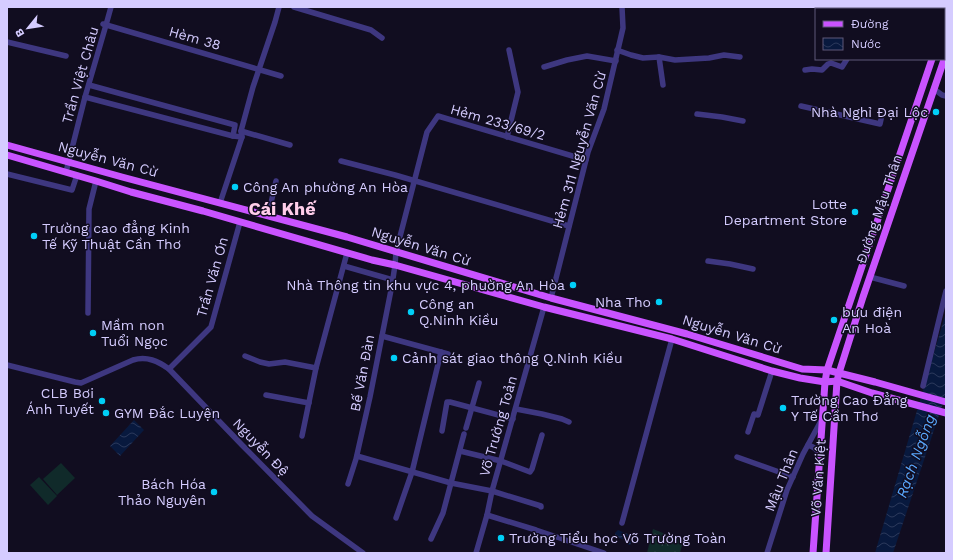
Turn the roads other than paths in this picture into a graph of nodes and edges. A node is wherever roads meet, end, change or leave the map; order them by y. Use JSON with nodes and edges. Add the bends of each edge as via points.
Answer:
{"nodes":[{"id":1,"x":111,"y":7,"type":"edge"},
{"id":2,"x":279,"y":7,"type":"edge"},
{"id":3,"x":294,"y":7,"type":"edge"},
{"id":4,"x":622,"y":7,"type":"edge"},
{"id":5,"x":105,"y":24,"type":"junction"},
{"id":6,"x":382,"y":38,"type":"dead end"},
{"id":7,"x":7,"y":42,"type":"edge"},
{"id":8,"x":510,"y":50,"type":"dead end"},
{"id":9,"x":617,"y":50,"type":"junction"},
{"id":10,"x":66,"y":56,"type":"dead end"},
{"id":11,"x":659,"y":57,"type":"junction"},
{"id":12,"x":740,"y":57,"type":"dead end"},
{"id":13,"x":846,"y":60,"type":"edge"},
{"id":14,"x":932,"y":60,"type":"edge"},
{"id":15,"x":944,"y":60,"type":"edge"},
{"id":16,"x":616,"y":61,"type":"junction"},
{"id":17,"x":544,"y":67,"type":"dead end"},
{"id":18,"x":259,"y":69,"type":"junction"},
{"id":19,"x":805,"y":70,"type":"dead end"},
{"id":20,"x":281,"y":76,"type":"dead end"},
{"id":21,"x":89,"y":85,"type":"junction"},
{"id":22,"x":663,"y":85,"type":"dead end"},
{"id":23,"x":934,"y":89,"type":"junction"},
{"id":24,"x":946,"y":96,"type":"edge"},
{"id":25,"x":85,"y":97,"type":"junction"},
{"id":26,"x":801,"y":106,"type":"dead end"},
{"id":27,"x":697,"y":114,"type":"dead end"},
{"id":28,"x":882,"y":115,"type":"dead end"},
{"id":29,"x":743,"y":121,"type":"dead end"},
{"id":30,"x":242,"y":134,"type":"junction"},
{"id":31,"x":233,"y":136,"type":"junction"},
{"id":32,"x":507,"y":137,"type":"junction"},
{"id":33,"x":7,"y":145,"type":"edge"},
{"id":34,"x":290,"y":145,"type":"dead end"},
{"id":35,"x":7,"y":155,"type":"edge"},
{"id":36,"x":586,"y":160,"type":"junction"},
{"id":37,"x":341,"y":161,"type":"dead end"},
{"id":38,"x":68,"y":162,"type":"junction"},
{"id":39,"x":66,"y":172,"type":"junction"},
{"id":40,"x":7,"y":174,"type":"edge"},
{"id":41,"x":77,"y":175,"type":"junction"},
{"id":42,"x":96,"y":181,"type":"junction"},
{"id":43,"x":276,"y":181,"type":"dead end"},
{"id":44,"x":415,"y":182,"type":"junction"},
{"id":45,"x":220,"y":203,"type":"junction"},
{"id":46,"x":268,"y":216,"type":"junction"},
{"id":47,"x":240,"y":222,"type":"junction"},
{"id":48,"x":569,"y":226,"type":"junction"},
{"id":49,"x":871,"y":241,"type":"junction"},
{"id":50,"x":881,"y":244,"type":"junction"},
{"id":51,"x":396,"y":252,"type":"junction"},
{"id":52,"x":347,"y":253,"type":"junction"},
{"id":53,"x":708,"y":262,"type":"dead end"},
{"id":54,"x":395,"y":265,"type":"junction"},
{"id":55,"x":344,"y":266,"type":"junction"},
{"id":56,"x":753,"y":269,"type":"dead end"},
{"id":57,"x":870,"y":277,"type":"junction"},
{"id":58,"x":393,"y":280,"type":"junction"},
{"id":59,"x":904,"y":286,"type":"dead end"},
{"id":60,"x":946,"y":291,"type":"edge"},
{"id":61,"x":549,"y":297,"type":"junction"},
{"id":62,"x":544,"y":307,"type":"junction"},
{"id":63,"x":88,"y":313,"type":"dead end"},
{"id":64,"x":382,"y":336,"type":"junction"},
{"id":65,"x":672,"y":339,"type":"junction"},
{"id":66,"x":441,"y":352,"type":"junction"},
{"id":67,"x":448,"y":354,"type":"dead end"},
{"id":68,"x":245,"y":356,"type":"dead end"},
{"id":69,"x":7,"y":365,"type":"edge"},
{"id":70,"x":316,"y":368,"type":"junction"},
{"id":71,"x":169,"y":369,"type":"junction"},
{"id":72,"x":772,"y":370,"type":"junction"},
{"id":73,"x":827,"y":370,"type":"junction"},
{"id":74,"x":839,"y":373,"type":"junction"},
{"id":75,"x":837,"y":381,"type":"junction"},
{"id":76,"x":825,"y":382,"type":"junction"},
{"id":77,"x":479,"y":383,"type":"dead end"},
{"id":78,"x":923,"y":386,"type":"dead end"},
{"id":79,"x":266,"y":395,"type":"dead end"},
{"id":80,"x":309,"y":402,"type":"junction"},
{"id":81,"x":946,"y":402,"type":"edge"},
{"id":82,"x":472,"y":409,"type":"junction"},
{"id":83,"x":516,"y":409,"type":"junction"},
{"id":84,"x":946,"y":413,"type":"edge"},
{"id":85,"x":822,"y":418,"type":"junction"},
{"id":86,"x":513,"y":419,"type":"junction"},
{"id":87,"x":569,"y":422,"type":"dead end"},
{"id":88,"x":466,"y":428,"type":"dead end"},
{"id":89,"x":442,"y":431,"type":"dead end"},
{"id":90,"x":748,"y":432,"type":"dead end"},
{"id":91,"x":464,"y":434,"type":"dead end"},
{"id":92,"x":542,"y":435,"type":"dead end"},
{"id":93,"x":302,"y":436,"type":"dead end"},
{"id":94,"x":808,"y":445,"type":"junction"},
{"id":95,"x":460,"y":451,"type":"junction"},
{"id":96,"x":820,"y":455,"type":"junction"},
{"id":97,"x":357,"y":456,"type":"junction"},
{"id":98,"x":737,"y":457,"type":"dead end"},
{"id":99,"x":501,"y":461,"type":"junction"},
{"id":100,"x":412,"y":472,"type":"junction"},
{"id":101,"x":793,"y":477,"type":"junction"},
{"id":102,"x":451,"y":483,"type":"junction"},
{"id":103,"x":348,"y":484,"type":"dead end"},
{"id":104,"x":492,"y":491,"type":"junction"},
{"id":105,"x":541,"y":507,"type":"dead end"},
{"id":106,"x":487,"y":515,"type":"junction"},
{"id":107,"x":396,"y":518,"type":"dead end"},
{"id":108,"x":622,"y":523,"type":"dead end"},
{"id":109,"x":431,"y":539,"type":"dead end"},
{"id":110,"x":363,"y":553,"type":"edge"},
{"id":111,"x":476,"y":553,"type":"edge"},
{"id":112,"x":604,"y":553,"type":"edge"},
{"id":113,"x":767,"y":553,"type":"edge"},
{"id":114,"x":813,"y":553,"type":"edge"},
{"id":115,"x":826,"y":553,"type":"edge"}],
"edges":[{"from":1,"to":5,"type":"street","name":"Trần Việt Châu"},
{"from":2,"to":18,"type":"street"},
{"from":3,"to":6,"type":"street","via":[[371,30]]},
{"from":4,"to":9,"type":"street","name":"Hẻm 311 Nguyễn Văn Cừ","via":[[623,28]]},
{"from":5,"to":18,"type":"street","name":"Hèm 38"},
{"from":5,"to":21,"type":"street","name":"Trần Việt Châu"},
{"from":7,"to":10,"type":"street"},
{"from":8,"to":32,"type":"street","via":[[518,92]]},
{"from":9,"to":11,"type":"street","via":[[643,58]]},
{"from":9,"to":16,"type":"street","name":"Hẻm 311 Nguyễn Văn Cừ"},
{"from":11,"to":12,"type":"street","via":[[675,60],[724,55]]},
{"from":11,"to":22,"type":"street"},
{"from":13,"to":19,"type":"street","via":[[842,67],[831,63],[822,70]]},
{"from":14,"to":49,"type":"main road","name":"Đường Mậu Thân"},
{"from":15,"to":23,"type":"main road","name":"Đường Mậu Thân"},
{"from":16,"to":17,"type":"street","via":[[587,56]]},
{"from":16,"to":36,"type":"street","name":"Hẻm 311 Nguyễn Văn Cừ","via":[[604,109]]},
{"from":18,"to":20,"type":"street","name":"Hèm 38"},
{"from":18,"to":30,"type":"street"},
{"from":21,"to":25,"type":"street","name":"Trần Việt Châu"},
{"from":21,"to":31,"type":"street","via":[[235,125]]},
{"from":23,"to":24,"type":"street"},
{"from":23,"to":50,"type":"main road","name":"Đường Mậu Thân"},
{"from":25,"to":31,"type":"street"},
{"from":25,"to":38,"type":"street","name":"Trần Việt Châu"},
{"from":26,"to":28,"type":"street","via":[[880,124]]},
{"from":27,"to":29,"type":"street"},
{"from":30,"to":31,"type":"street"},
{"from":30,"to":34,"type":"street"},
{"from":30,"to":45,"type":"street"},
{"from":32,"to":36,"type":"street","name":"Hẻm 233/69/2"},
{"from":32,"to":44,"type":"street","name":"Hẻm 233/69/2","via":[[438,116],[427,132]]},
{"from":33,"to":38,"type":"main road","name":"Nguyễn Văn Cừ"},
{"from":35,"to":39,"type":"main road","name":"Nguyễn Văn Cừ"},
{"from":36,"to":48,"type":"street","name":"Hẻm 311 Nguyễn Văn Cừ"},
{"from":37,"to":44,"type":"street"},
{"from":38,"to":39,"type":"street","name":"Trần Việt Châu"},
{"from":38,"to":45,"type":"main road","name":"Nguyễn Văn Cừ"},
{"from":39,"to":41,"type":"main road","name":"Nguyễn Văn Cừ"},
{"from":40,"to":41,"type":"street","via":[[72,190]]},
{"from":41,"to":42,"type":"main road","name":"Nguyễn Văn Cừ"},
{"from":42,"to":47,"type":"main road","name":"Nguyễn Văn Cừ"},
{"from":42,"to":63,"type":"street","via":[[89,209]]},
{"from":43,"to":46,"type":"street"},
{"from":44,"to":48,"type":"street"},
{"from":44,"to":51,"type":"street","name":"Hẻm 233/69/2"},
{"from":45,"to":46,"type":"main road","name":"Nguyễn Văn Cừ"},
{"from":46,"to":51,"type":"main road","name":"Nguyễn Văn Cừ"},
{"from":47,"to":52,"type":"main road","name":"Nguyễn Văn Cừ"},
{"from":47,"to":71,"type":"street","name":"Trần Văn Ơn","via":[[211,327]]},
{"from":48,"to":61,"type":"street","name":"Hẻm 311 Nguyễn Văn Cừ"},
{"from":49,"to":50,"type":"main road"},
{"from":49,"to":73,"type":"main road","name":"Đường Mậu Thân"},
{"from":50,"to":57,"type":"main road","name":"Đường Mậu Thân"},
{"from":51,"to":54,"type":"street","name":"Hẻm 233/69/2"},
{"from":51,"to":61,"type":"main road","name":"Nguyễn Văn Cừ"},
{"from":52,"to":54,"type":"main road","name":"Nguyễn Văn Cừ"},
{"from":52,"to":55,"type":"street"},
{"from":53,"to":56,"type":"street"},
{"from":54,"to":58,"type":"street","name":"Bế Văn Đàn"},
{"from":54,"to":62,"type":"main road","name":"Nguyễn Văn Cừ"},
{"from":55,"to":58,"type":"street"},
{"from":55,"to":70,"type":"street"},
{"from":57,"to":59,"type":"street"},
{"from":57,"to":74,"type":"main road","name":"Đường Mậu Thân"},
{"from":58,"to":64,"type":"street","name":"Bế Văn Đàn"},
{"from":60,"to":78,"type":"street"},
{"from":61,"to":62,"type":"main road"},
{"from":61,"to":73,"type":"main road","name":"Nguyễn Văn Cừ","via":[[802,368]]},
{"from":62,"to":65,"type":"main road","name":"Nguyễn Văn Cừ"},
{"from":62,"to":83,"type":"street","name":"Võ Trường Toản"},
{"from":64,"to":66,"type":"street"},
{"from":64,"to":97,"type":"street","name":"Bế Văn Đàn"},
{"from":65,"to":72,"type":"main road","name":"Nguyễn Văn Cừ"},
{"from":65,"to":108,"type":"street"},
{"from":66,"to":67,"type":"street"},
{"from":66,"to":100,"type":"street"},
{"from":68,"to":70,"type":"street","via":[[269,364],[285,362]]},
{"from":69,"to":71,"type":"street","name":"Nguyễn Đệ","via":[[75,382],[85,381],[139,358],[153,360]]},
{"from":70,"to":80,"type":"street"},
{"from":71,"to":110,"type":"street","name":"Nguyễn Đệ","via":[[312,516]]},
{"from":72,"to":76,"type":"main road","name":"Nguyễn Văn Cừ"},
{"from":72,"to":90,"type":"street","via":[[758,415],[754,414]]},
{"from":73,"to":74,"type":"main road","name":"Nguyễn Văn Cừ"},
{"from":73,"to":76,"type":"main road","name":"Đường Mậu Thân"},
{"from":74,"to":75,"type":"main road","name":"Đường Mậu Thân"},
{"from":74,"to":81,"type":"main road","name":"Nguyễn Văn Cừ"},
{"from":75,"to":76,"type":"main road","name":"Nguyễn Văn Cừ"},
{"from":75,"to":84,"type":"main road"},
{"from":75,"to":115,"type":"main road","name":"Võ Văn Kiệt"},
{"from":76,"to":85,"type":"main road","name":"Võ Văn Kiệt"},
{"from":77,"to":82,"type":"street"},
{"from":79,"to":80,"type":"street"},
{"from":80,"to":93,"type":"street"},
{"from":82,"to":86,"type":"street"},
{"from":82,"to":88,"type":"street"},
{"from":82,"to":89,"type":"street","via":[[447,402]]},
{"from":83,"to":86,"type":"street","name":"Võ Trường Toản"},
{"from":83,"to":87,"type":"street"},
{"from":85,"to":94,"type":"street","name":"Mậu Thân"},
{"from":85,"to":96,"type":"main road","name":"Võ Văn Kiệt"},
{"from":86,"to":99,"type":"street","name":"Võ Trường Toản"},
{"from":91,"to":95,"type":"street"},
{"from":92,"to":99,"type":"street","via":[[531,472]]},
{"from":94,"to":96,"type":"street","via":[[813,446]]},
{"from":94,"to":101,"type":"street","name":"Mậu Thân"},
{"from":95,"to":99,"type":"street"},
{"from":95,"to":102,"type":"street"},
{"from":96,"to":114,"type":"main road","name":"Võ Văn Kiệt"},
{"from":97,"to":100,"type":"street"},
{"from":97,"to":103,"type":"street","name":"Bế Văn Đàn"},
{"from":98,"to":101,"type":"street"},
{"from":99,"to":104,"type":"street","name":"Võ Trường Toản"},
{"from":100,"to":102,"type":"street"},
{"from":100,"to":107,"type":"street"},
{"from":101,"to":113,"type":"street","name":"Mậu Thân"},
{"from":102,"to":104,"type":"street"},
{"from":102,"to":109,"type":"street","via":[[443,513]]},
{"from":104,"to":105,"type":"street"},
{"from":104,"to":106,"type":"street","name":"Võ Trường Toản"},
{"from":106,"to":111,"type":"street","name":"Võ Trường Toản"},
{"from":106,"to":112,"type":"street"}]}
